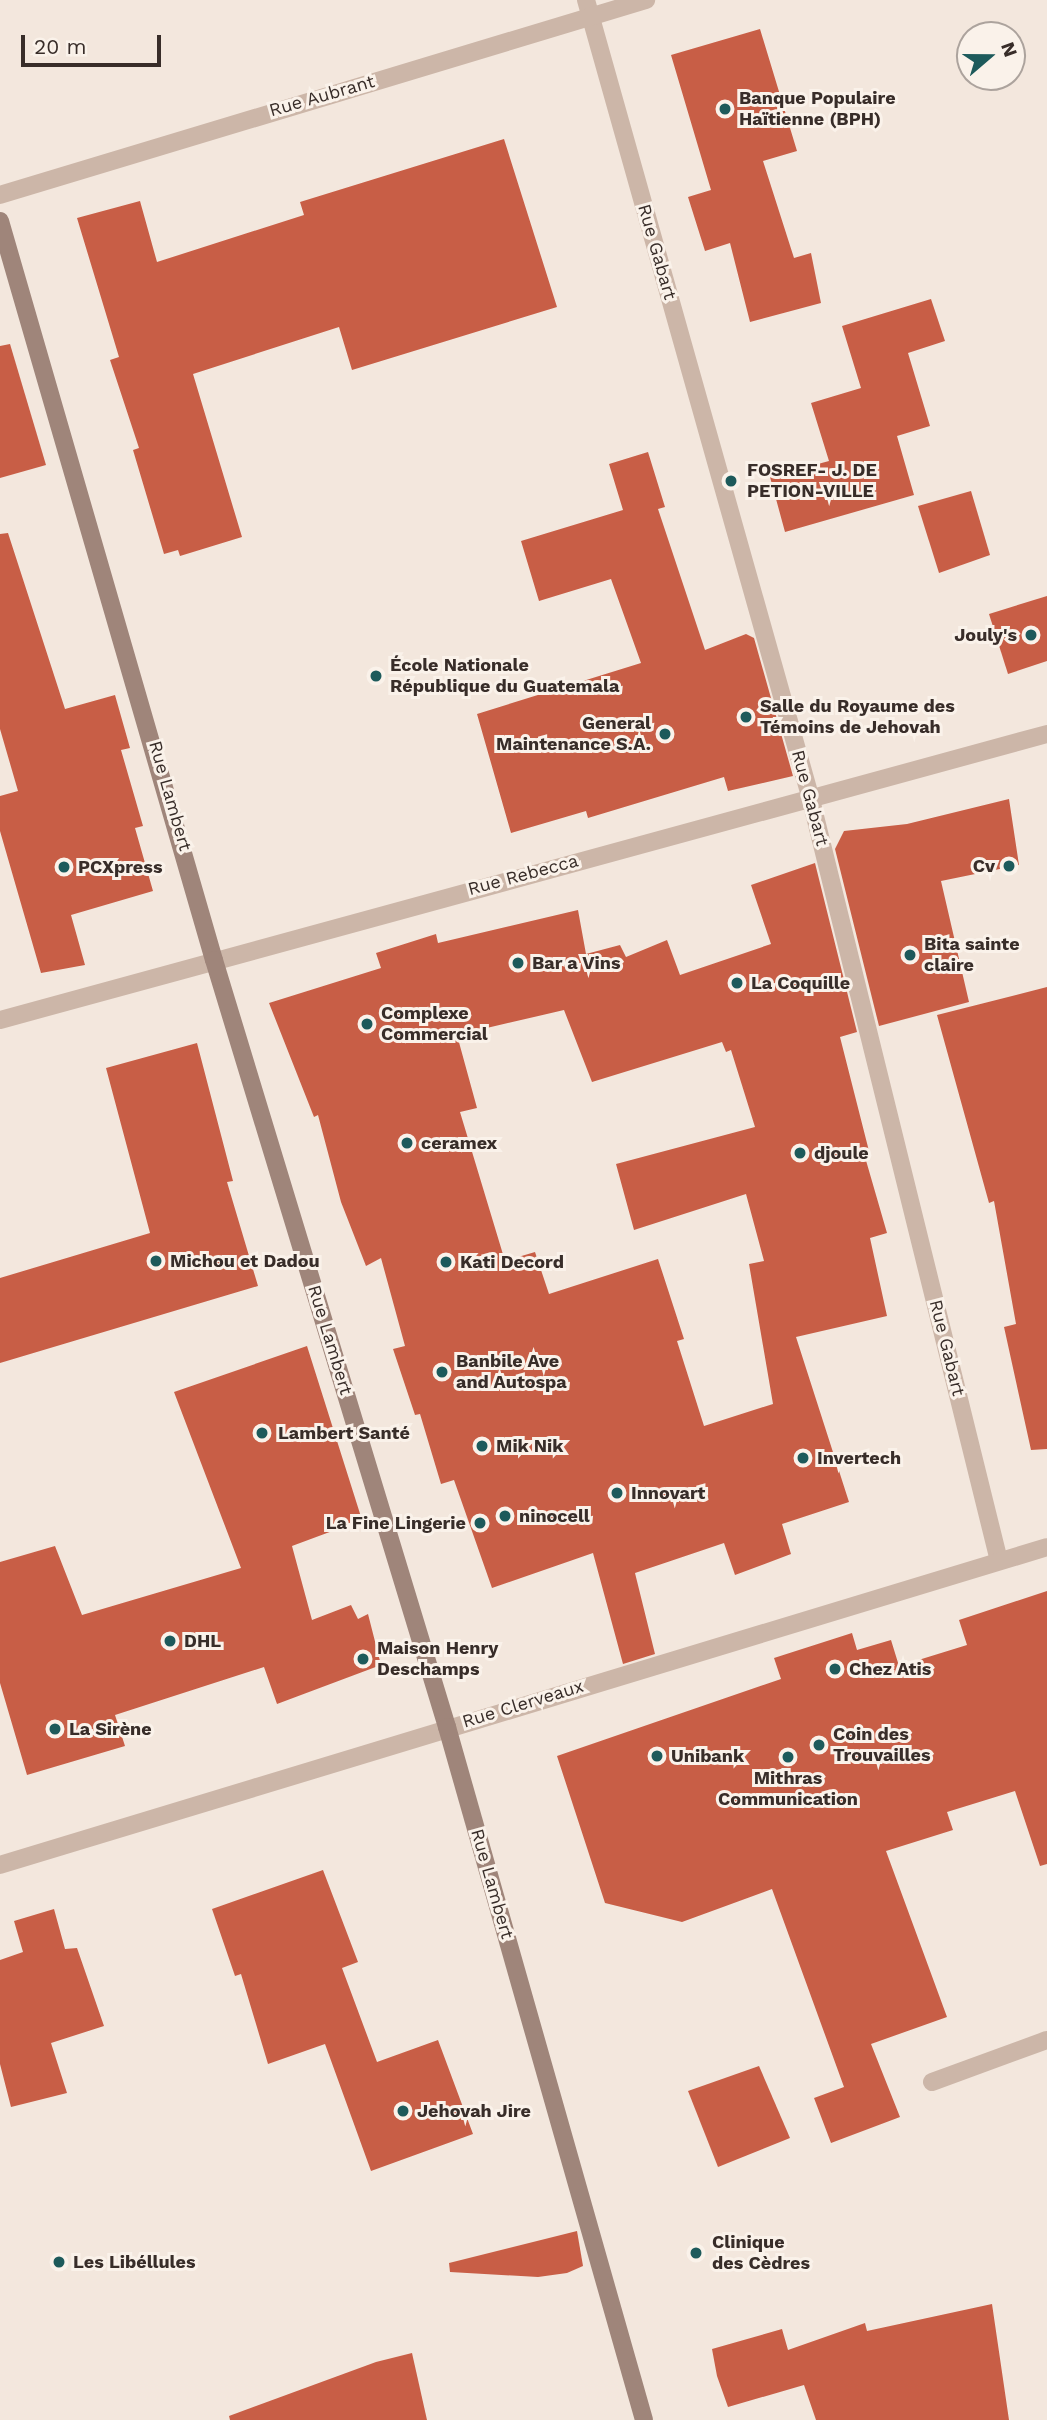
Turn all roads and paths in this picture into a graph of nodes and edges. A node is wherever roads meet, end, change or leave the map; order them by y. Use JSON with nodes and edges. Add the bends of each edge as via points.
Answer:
{"nodes":[{"id":1,"x":646,"y":0,"type":"edge"},
{"id":2,"x":588,"y":9,"type":"edge"},
{"id":3,"x":0,"y":195,"type":"edge"},
{"id":4,"x":0,"y":221,"type":"edge"},
{"id":5,"x":1047,"y":734,"type":"edge"},
{"id":6,"x":810,"y":796,"type":"junction"},
{"id":7,"x":214,"y":960,"type":"junction"},
{"id":8,"x":0,"y":1020,"type":"edge"},
{"id":9,"x":1047,"y":1547,"type":"edge"},
{"id":10,"x":999,"y":1561,"type":"junction"},
{"id":11,"x":447,"y":1727,"type":"junction"},
{"id":12,"x":0,"y":1865,"type":"edge"},
{"id":13,"x":1047,"y":2040,"type":"edge"},
{"id":14,"x":932,"y":2082,"type":"dead end"},
{"id":15,"x":644,"y":2420,"type":"edge"}],
"edges":[{"from":1,"to":2,"type":"street","name":"Rue Aubrant"},
{"from":2,"to":3,"type":"street","name":"Rue Aubrant"},
{"from":2,"to":6,"type":"street","name":"Rue Gabart"},
{"from":4,"to":7,"type":"street","name":"Rue Lambert"},
{"from":5,"to":6,"type":"street","name":"Rue Rebecca"},
{"from":6,"to":7,"type":"street","name":"Rue Rebecca"},
{"from":6,"to":10,"type":"street","name":"Rue Gabart"},
{"from":7,"to":8,"type":"street","name":"Rue Rebecca"},
{"from":7,"to":11,"type":"street","name":"Rue Lambert"},
{"from":9,"to":10,"type":"street","name":"Rue Clerveaux"},
{"from":10,"to":11,"type":"street","name":"Rue Clerveaux"},
{"from":11,"to":12,"type":"street","name":"Rue Clerveaux"},
{"from":11,"to":15,"type":"street","name":"Rue Lambert"},
{"from":13,"to":14,"type":"street"}]}
